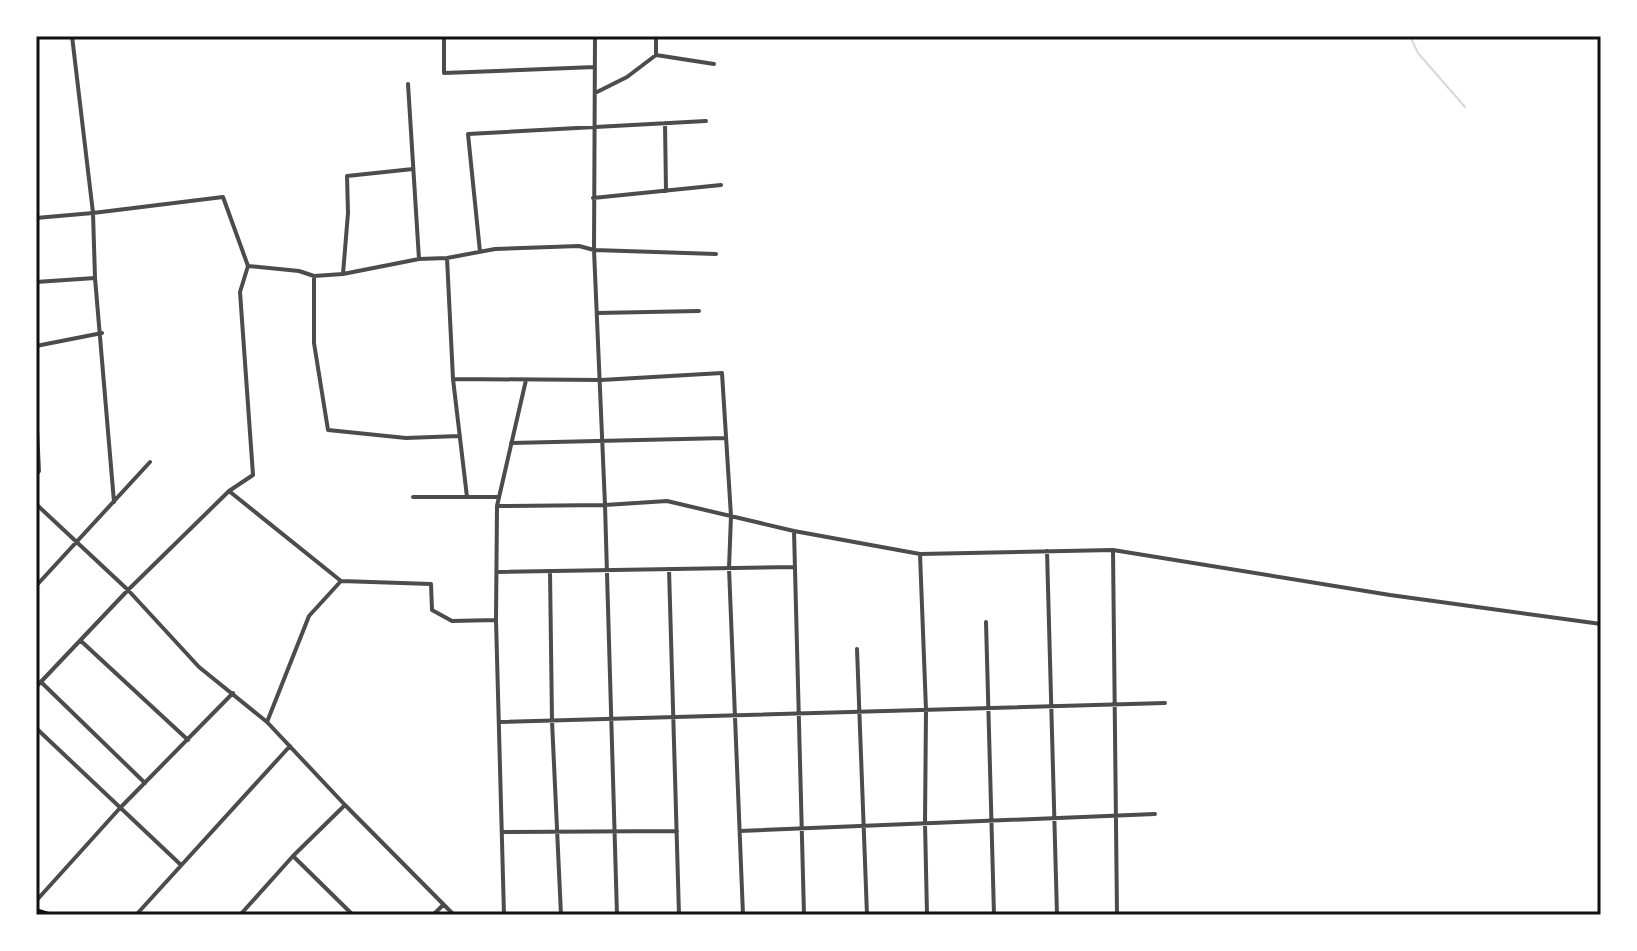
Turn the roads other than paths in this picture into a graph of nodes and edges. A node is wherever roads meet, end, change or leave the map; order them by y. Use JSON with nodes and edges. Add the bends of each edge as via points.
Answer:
{"nodes":[{"id":1,"x":72,"y":36,"type":"edge"},
{"id":2,"x":444,"y":36,"type":"edge"},
{"id":3,"x":595,"y":36,"type":"edge"},
{"id":4,"x":656,"y":36,"type":"edge"},
{"id":5,"x":656,"y":55,"type":"junction"},
{"id":6,"x":714,"y":64,"type":"dead end"},
{"id":7,"x":595,"y":67,"type":"junction"},
{"id":8,"x":408,"y":84,"type":"dead end"},
{"id":9,"x":595,"y":93,"type":"junction"},
{"id":10,"x":706,"y":121,"type":"dead end"},
{"id":11,"x":665,"y":123,"type":"junction"},
{"id":12,"x":594,"y":127,"type":"junction"},
{"id":13,"x":413,"y":169,"type":"junction"},
{"id":14,"x":721,"y":185,"type":"dead end"},
{"id":15,"x":666,"y":191,"type":"junction"},
{"id":16,"x":593,"y":198,"type":"junction"},
{"id":17,"x":93,"y":213,"type":"junction"},
{"id":18,"x":36,"y":218,"type":"edge"},
{"id":19,"x":594,"y":250,"type":"junction"},
{"id":20,"x":480,"y":252,"type":"junction"},
{"id":21,"x":716,"y":254,"type":"dead end"},
{"id":22,"x":447,"y":258,"type":"junction"},
{"id":23,"x":419,"y":259,"type":"junction"},
{"id":24,"x":248,"y":266,"type":"junction"},
{"id":25,"x":343,"y":274,"type":"junction"},
{"id":26,"x":314,"y":276,"type":"junction"},
{"id":27,"x":95,"y":278,"type":"junction"},
{"id":28,"x":36,"y":282,"type":"edge"},
{"id":29,"x":699,"y":311,"type":"dead end"},
{"id":30,"x":597,"y":313,"type":"junction"},
{"id":31,"x":102,"y":333,"type":"junction"},
{"id":32,"x":36,"y":346,"type":"edge"},
{"id":33,"x":453,"y":379,"type":"junction"},
{"id":34,"x":526,"y":380,"type":"junction"},
{"id":35,"x":601,"y":380,"type":"junction"},
{"id":36,"x":36,"y":409,"type":"edge"},
{"id":37,"x":459,"y":436,"type":"junction"},
{"id":38,"x":726,"y":438,"type":"junction"},
{"id":39,"x":603,"y":440,"type":"junction"},
{"id":40,"x":511,"y":443,"type":"junction"},
{"id":41,"x":150,"y":462,"type":"dead end"},
{"id":42,"x":36,"y":475,"type":"edge"},
{"id":43,"x":229,"y":491,"type":"junction"},
{"id":44,"x":413,"y":497,"type":"dead end"},
{"id":45,"x":467,"y":497,"type":"junction"},
{"id":46,"x":499,"y":497,"type":"junction"},
{"id":47,"x":114,"y":502,"type":"junction"},
{"id":48,"x":36,"y":504,"type":"edge"},
{"id":49,"x":605,"y":505,"type":"junction"},
{"id":50,"x":497,"y":506,"type":"junction"},
{"id":51,"x":731,"y":516,"type":"junction"},
{"id":52,"x":794,"y":531,"type":"junction"},
{"id":53,"x":77,"y":541,"type":"junction"},
{"id":54,"x":1113,"y":550,"type":"junction"},
{"id":55,"x":1047,"y":551,"type":"junction"},
{"id":56,"x":920,"y":554,"type":"junction"},
{"id":57,"x":794,"y":567,"type":"junction"},
{"id":58,"x":729,"y":568,"type":"junction"},
{"id":59,"x":669,"y":569,"type":"junction"},
{"id":60,"x":606,"y":570,"type":"junction"},
{"id":61,"x":550,"y":571,"type":"junction"},
{"id":62,"x":496,"y":572,"type":"junction"},
{"id":63,"x":341,"y":581,"type":"junction"},
{"id":64,"x":36,"y":586,"type":"edge"},
{"id":65,"x":128,"y":590,"type":"junction"},
{"id":66,"x":496,"y":620,"type":"junction"},
{"id":67,"x":986,"y":622,"type":"dead end"},
{"id":68,"x":1601,"y":624,"type":"edge"},
{"id":69,"x":80,"y":640,"type":"junction"},
{"id":70,"x":857,"y":649,"type":"dead end"},
{"id":71,"x":41,"y":682,"type":"junction"},
{"id":72,"x":36,"y":687,"type":"edge"},
{"id":73,"x":233,"y":693,"type":"junction"},
{"id":74,"x":1165,"y":703,"type":"dead end"},
{"id":75,"x":1113,"y":704,"type":"junction"},
{"id":76,"x":1049,"y":706,"type":"junction"},
{"id":77,"x":987,"y":708,"type":"junction"},
{"id":78,"x":926,"y":710,"type":"junction"},
{"id":79,"x":859,"y":712,"type":"junction"},
{"id":80,"x":798,"y":714,"type":"junction"},
{"id":81,"x":736,"y":715,"type":"junction"},
{"id":82,"x":674,"y":717,"type":"junction"},
{"id":83,"x":611,"y":719,"type":"junction"},
{"id":84,"x":552,"y":721,"type":"junction"},
{"id":85,"x":267,"y":722,"type":"junction"},
{"id":86,"x":499,"y":722,"type":"junction"},
{"id":87,"x":36,"y":728,"type":"edge"},
{"id":88,"x":188,"y":740,"type":"junction"},
{"id":89,"x":290,"y":746,"type":"junction"},
{"id":90,"x":145,"y":783,"type":"junction"},
{"id":91,"x":345,"y":805,"type":"junction"},
{"id":92,"x":120,"y":808,"type":"junction"},
{"id":93,"x":1114,"y":814,"type":"junction"},
{"id":94,"x":1155,"y":814,"type":"dead end"},
{"id":95,"x":1053,"y":819,"type":"junction"},
{"id":96,"x":990,"y":821,"type":"junction"},
{"id":97,"x":925,"y":823,"type":"junction"},
{"id":98,"x":863,"y":824,"type":"junction"},
{"id":99,"x":800,"y":828,"type":"junction"},
{"id":100,"x":614,"y":830,"type":"junction"},
{"id":101,"x":557,"y":831,"type":"junction"},
{"id":102,"x":677,"y":831,"type":"junction"},
{"id":103,"x":740,"y":831,"type":"junction"},
{"id":104,"x":502,"y":832,"type":"junction"},
{"id":105,"x":293,"y":856,"type":"junction"},
{"id":106,"x":181,"y":865,"type":"junction"},
{"id":107,"x":36,"y":901,"type":"edge"},
{"id":108,"x":443,"y":905,"type":"junction"},
{"id":109,"x":36,"y":911,"type":"edge"},
{"id":110,"x":49,"y":915,"type":"edge"},
{"id":111,"x":136,"y":915,"type":"edge"},
{"id":112,"x":240,"y":915,"type":"edge"},
{"id":113,"x":353,"y":915,"type":"edge"},
{"id":114,"x":433,"y":915,"type":"edge"},
{"id":115,"x":454,"y":915,"type":"edge"},
{"id":116,"x":504,"y":915,"type":"edge"},
{"id":117,"x":561,"y":915,"type":"edge"},
{"id":118,"x":617,"y":915,"type":"edge"},
{"id":119,"x":679,"y":915,"type":"edge"},
{"id":120,"x":743,"y":915,"type":"edge"},
{"id":121,"x":804,"y":915,"type":"edge"},
{"id":122,"x":867,"y":915,"type":"edge"},
{"id":123,"x":927,"y":915,"type":"edge"},
{"id":124,"x":994,"y":915,"type":"edge"},
{"id":125,"x":1057,"y":915,"type":"edge"},
{"id":126,"x":1117,"y":915,"type":"edge"}],
"edges":[{"from":1,"to":17,"type":"street"},
{"from":2,"to":7,"type":"street","via":[[444,73]]},
{"from":3,"to":7,"type":"street"},
{"from":4,"to":5,"type":"street"},
{"from":5,"to":6,"type":"street"},
{"from":5,"to":9,"type":"street"},
{"from":7,"to":9,"type":"street"},
{"from":8,"to":13,"type":"street"},
{"from":9,"to":12,"type":"street"},
{"from":10,"to":11,"type":"street"},
{"from":11,"to":12,"type":"street"},
{"from":11,"to":15,"type":"street"},
{"from":12,"to":16,"type":"street"},
{"from":12,"to":20,"type":"street","via":[[468,134]]},
{"from":13,"to":23,"type":"street"},
{"from":13,"to":25,"type":"street","via":[[347,176]]},
{"from":14,"to":15,"type":"street"},
{"from":15,"to":16,"type":"street"},
{"from":16,"to":19,"type":"street"},
{"from":17,"to":18,"type":"street"},
{"from":17,"to":24,"type":"street","via":[[223,197]]},
{"from":17,"to":27,"type":"street"},
{"from":19,"to":20,"type":"street","via":[[579,246]]},
{"from":19,"to":21,"type":"street"},
{"from":19,"to":30,"type":"street"},
{"from":20,"to":22,"type":"street"},
{"from":22,"to":23,"type":"street"},
{"from":22,"to":33,"type":"street"},
{"from":23,"to":25,"type":"street"},
{"from":24,"to":26,"type":"street"},
{"from":24,"to":43,"type":"street","via":[[240,292],[253,475]]},
{"from":25,"to":26,"type":"street"},
{"from":26,"to":37,"type":"street","via":[[314,343],[328,430],[406,438]]},
{"from":27,"to":28,"type":"street"},
{"from":27,"to":31,"type":"street"},
{"from":29,"to":30,"type":"street"},
{"from":30,"to":35,"type":"street"},
{"from":31,"to":32,"type":"street"},
{"from":31,"to":47,"type":"street"},
{"from":33,"to":34,"type":"street"},
{"from":33,"to":37,"type":"street"},
{"from":34,"to":35,"type":"street"},
{"from":34,"to":40,"type":"street"},
{"from":35,"to":38,"type":"street","via":[[722,373]]},
{"from":35,"to":39,"type":"street"},
{"from":36,"to":42,"type":"street"},
{"from":37,"to":45,"type":"street"},
{"from":38,"to":39,"type":"street"},
{"from":38,"to":51,"type":"street"},
{"from":39,"to":40,"type":"street"},
{"from":39,"to":49,"type":"street"},
{"from":40,"to":46,"type":"street"},
{"from":41,"to":47,"type":"street"},
{"from":43,"to":63,"type":"street"},
{"from":43,"to":65,"type":"street"},
{"from":44,"to":45,"type":"street"},
{"from":45,"to":46,"type":"street"},
{"from":46,"to":50,"type":"street"},
{"from":47,"to":53,"type":"street"},
{"from":48,"to":53,"type":"street"},
{"from":49,"to":50,"type":"street"},
{"from":49,"to":51,"type":"street","via":[[667,501]]},
{"from":49,"to":60,"type":"street"},
{"from":50,"to":62,"type":"street"},
{"from":51,"to":52,"type":"street"},
{"from":51,"to":58,"type":"street"},
{"from":52,"to":56,"type":"street"},
{"from":52,"to":57,"type":"street"},
{"from":53,"to":64,"type":"street"},
{"from":53,"to":65,"type":"street"},
{"from":54,"to":55,"type":"street"},
{"from":54,"to":68,"type":"street"},
{"from":54,"to":75,"type":"street"},
{"from":55,"to":56,"type":"street"},
{"from":55,"to":76,"type":"street"},
{"from":56,"to":78,"type":"street"},
{"from":57,"to":58,"type":"street"},
{"from":57,"to":80,"type":"street"},
{"from":58,"to":59,"type":"street"},
{"from":58,"to":81,"type":"street"},
{"from":59,"to":60,"type":"street"},
{"from":59,"to":82,"type":"street"},
{"from":60,"to":61,"type":"street"},
{"from":60,"to":83,"type":"street"},
{"from":61,"to":62,"type":"street"},
{"from":61,"to":84,"type":"street"},
{"from":62,"to":66,"type":"street"},
{"from":63,"to":66,"type":"street","via":[[431,584],[432,610],[452,621]]},
{"from":63,"to":85,"type":"street","via":[[309,616]]},
{"from":65,"to":69,"type":"street"},
{"from":65,"to":73,"type":"street","via":[[199,667]]},
{"from":66,"to":86,"type":"street"},
{"from":67,"to":77,"type":"street"},
{"from":69,"to":71,"type":"street"},
{"from":69,"to":88,"type":"street"},
{"from":70,"to":79,"type":"street"},
{"from":71,"to":72,"type":"street"},
{"from":71,"to":90,"type":"street"},
{"from":73,"to":85,"type":"street"},
{"from":73,"to":88,"type":"street"},
{"from":74,"to":75,"type":"street"},
{"from":75,"to":76,"type":"street"},
{"from":75,"to":93,"type":"street"},
{"from":76,"to":77,"type":"street"},
{"from":76,"to":95,"type":"street"},
{"from":77,"to":78,"type":"street"},
{"from":77,"to":96,"type":"street"},
{"from":78,"to":79,"type":"street"},
{"from":78,"to":97,"type":"street"},
{"from":79,"to":80,"type":"street"},
{"from":79,"to":98,"type":"street"},
{"from":80,"to":81,"type":"street"},
{"from":80,"to":99,"type":"street"},
{"from":81,"to":82,"type":"street"},
{"from":81,"to":103,"type":"street"},
{"from":82,"to":83,"type":"street"},
{"from":82,"to":102,"type":"street"},
{"from":83,"to":84,"type":"street"},
{"from":83,"to":100,"type":"street"},
{"from":84,"to":86,"type":"street"},
{"from":84,"to":101,"type":"street"},
{"from":85,"to":89,"type":"street"},
{"from":86,"to":104,"type":"street"},
{"from":87,"to":92,"type":"street"},
{"from":88,"to":90,"type":"street"},
{"from":89,"to":91,"type":"street"},
{"from":89,"to":106,"type":"street"},
{"from":90,"to":92,"type":"street"},
{"from":91,"to":105,"type":"street"},
{"from":91,"to":108,"type":"street"},
{"from":92,"to":106,"type":"street"},
{"from":92,"to":107,"type":"street"},
{"from":93,"to":94,"type":"street"},
{"from":93,"to":95,"type":"street"},
{"from":93,"to":126,"type":"street"},
{"from":95,"to":96,"type":"street"},
{"from":95,"to":125,"type":"street"},
{"from":96,"to":97,"type":"street"},
{"from":96,"to":124,"type":"street"},
{"from":97,"to":98,"type":"street"},
{"from":97,"to":123,"type":"street"},
{"from":98,"to":99,"type":"street"},
{"from":98,"to":122,"type":"street"},
{"from":99,"to":103,"type":"street"},
{"from":99,"to":121,"type":"street"},
{"from":100,"to":101,"type":"street"},
{"from":100,"to":102,"type":"street"},
{"from":100,"to":118,"type":"street"},
{"from":101,"to":104,"type":"street"},
{"from":101,"to":117,"type":"street"},
{"from":102,"to":119,"type":"street"},
{"from":103,"to":120,"type":"street"},
{"from":104,"to":116,"type":"street"},
{"from":105,"to":112,"type":"street"},
{"from":105,"to":113,"type":"street"},
{"from":106,"to":111,"type":"street"},
{"from":108,"to":114,"type":"street"},
{"from":108,"to":115,"type":"street"},
{"from":109,"to":110,"type":"main road"}]}
